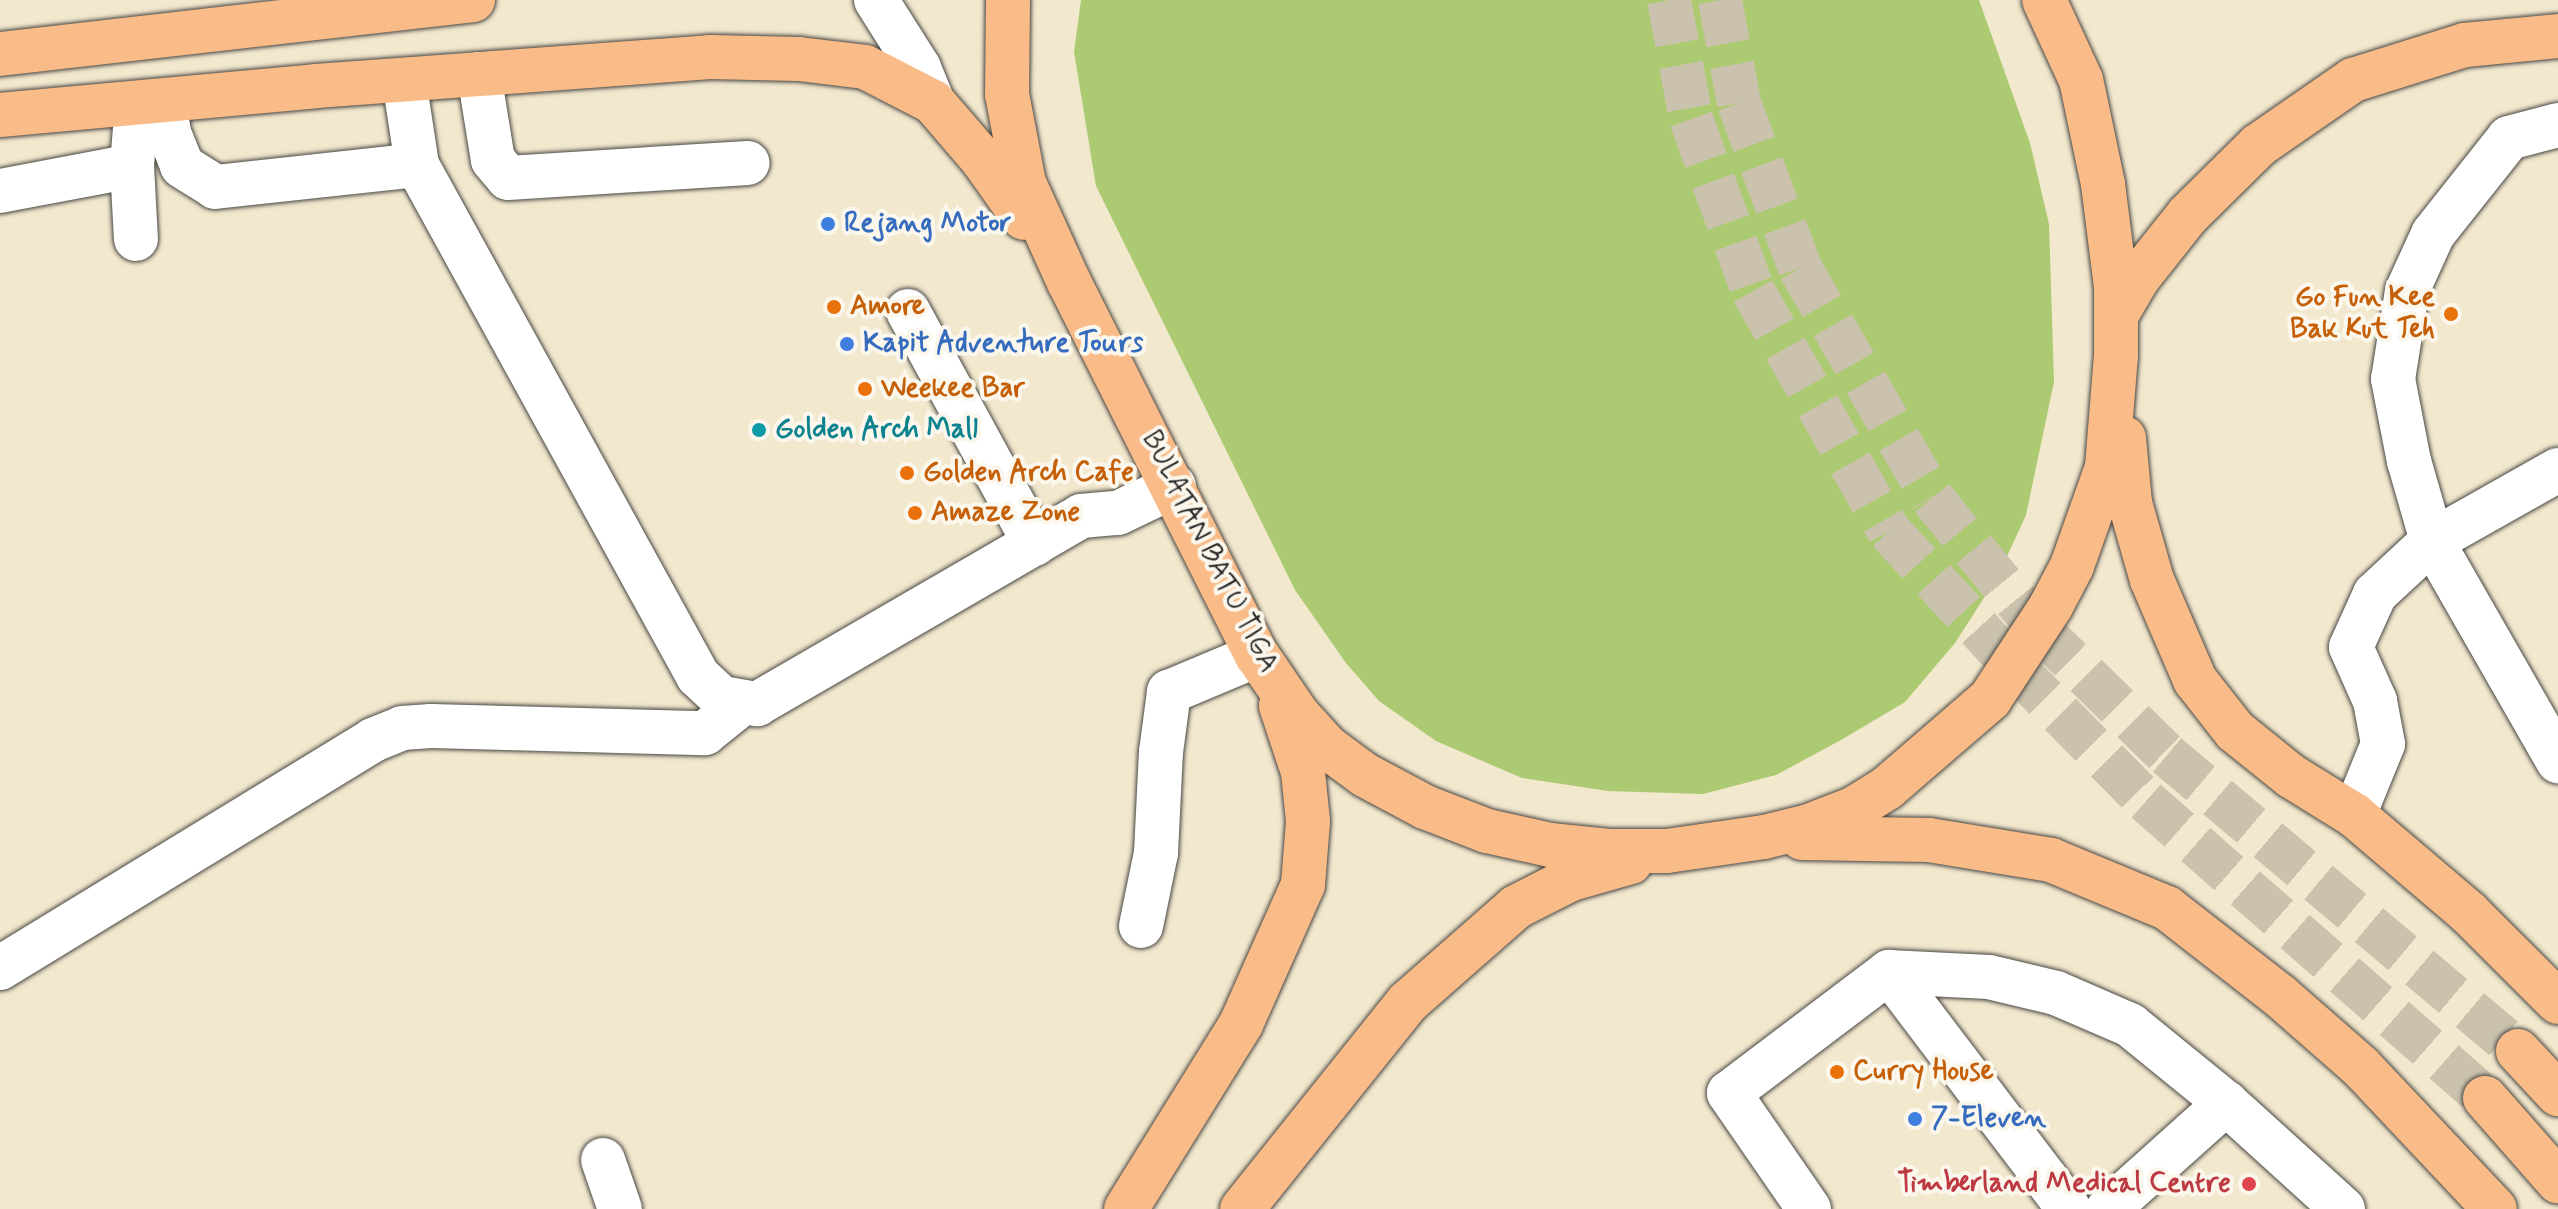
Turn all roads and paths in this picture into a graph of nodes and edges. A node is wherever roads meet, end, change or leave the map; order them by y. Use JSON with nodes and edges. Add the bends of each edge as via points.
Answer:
{"nodes":[{"id":1,"x":473,"y":0,"type":"edge"},
{"id":2,"x":876,"y":0,"type":"edge"},
{"id":3,"x":1008,"y":0,"type":"edge"},
{"id":4,"x":2044,"y":0,"type":"edge"},
{"id":5,"x":2558,"y":36,"type":"edge"},
{"id":6,"x":0,"y":54,"type":"edge"},
{"id":7,"x":479,"y":74,"type":"junction"},
{"id":8,"x":404,"y":80,"type":"junction"},
{"id":9,"x":151,"y":102,"type":"junction"},
{"id":10,"x":933,"y":102,"type":"junction"},
{"id":11,"x":0,"y":115,"type":"edge"},
{"id":12,"x":2558,"y":125,"type":"edge"},
{"id":13,"x":748,"y":163,"type":"dead end"},
{"id":14,"x":417,"y":165,"type":"junction"},
{"id":15,"x":132,"y":166,"type":"junction"},
{"id":16,"x":0,"y":191,"type":"edge"},
{"id":17,"x":136,"y":239,"type":"dead end"},
{"id":18,"x":1069,"y":282,"type":"junction"},
{"id":19,"x":908,"y":311,"type":"dead end"},
{"id":20,"x":2117,"y":314,"type":"junction"},
{"id":21,"x":2116,"y":356,"type":"junction"},
{"id":22,"x":2558,"y":470,"type":"edge"},
{"id":23,"x":1174,"y":486,"type":"junction"},
{"id":24,"x":2432,"y":541,"type":"junction"},
{"id":25,"x":1035,"y":544,"type":"junction"},
{"id":26,"x":1265,"y":666,"type":"junction"},
{"id":27,"x":742,"y":703,"type":"junction"},
{"id":28,"x":2558,"y":761,"type":"edge"},
{"id":29,"x":2354,"y":815,"type":"junction"},
{"id":30,"x":1764,"y":837,"type":"junction"},
{"id":31,"x":1667,"y":851,"type":"junction"},
{"id":32,"x":1141,"y":926,"type":"dead end"},
{"id":33,"x":0,"y":968,"type":"edge"},
{"id":34,"x":1889,"y":972,"type":"junction"},
{"id":35,"x":2558,"y":1002,"type":"edge"},
{"id":36,"x":2518,"y":1051,"type":"tunnel mouth"},
{"id":37,"x":2558,"y":1094,"type":"edge"},
{"id":38,"x":2485,"y":1098,"type":"tunnel mouth"},
{"id":39,"x":2226,"y":1103,"type":"junction"},
{"id":40,"x":603,"y":1160,"type":"dead end"},
{"id":41,"x":2558,"y":1181,"type":"edge"},
{"id":42,"x":1794,"y":1204,"type":"edge"},
{"id":43,"x":620,"y":1209,"type":"edge"},
{"id":44,"x":1126,"y":1209,"type":"edge"},
{"id":45,"x":1242,"y":1209,"type":"edge"},
{"id":46,"x":2069,"y":1209,"type":"edge"},
{"id":47,"x":2108,"y":1209,"type":"edge"},
{"id":48,"x":2343,"y":1209,"type":"edge"},
{"id":49,"x":2495,"y":1209,"type":"edge"}],
"edges":[{"from":1,"to":6,"type":"main road"},
{"from":2,"to":10,"type":"street","via":[[919,68]]},
{"from":3,"to":18,"type":"main road","name":"BULATAN BATU TIGA","via":[[1007,94],[1024,183]]},
{"from":4,"to":20,"type":"main road","name":"BULATAN BATU TIGA","via":[[2081,80],[2103,184]]},
{"from":5,"to":20,"type":"main road","via":[[2465,45],[2353,80],[2259,145],[2188,215]]},
{"from":7,"to":8,"type":"main road"},
{"from":7,"to":10,"type":"main road","via":[[710,57],[799,59],[865,67]]},
{"from":7,"to":13,"type":"street","via":[[493,160],[508,178]]},
{"from":8,"to":9,"type":"main road"},
{"from":8,"to":14,"type":"street"},
{"from":9,"to":11,"type":"main road"},
{"from":9,"to":14,"type":"street","via":[[182,166],[215,187]]},
{"from":9,"to":15,"type":"street"},
{"from":10,"to":18,"type":"main road","via":[[982,159]]},
{"from":12,"to":24,"type":"street","via":[[2509,138],[2433,234],[2407,291],[2393,379]]},
{"from":14,"to":27,"type":"street","via":[[698,676],[722,698]]},
{"from":15,"to":16,"type":"street"},
{"from":15,"to":17,"type":"street"},
{"from":18,"to":23,"type":"main road","name":"BULATAN BATU TIGA"},
{"from":19,"to":25,"type":"street"},
{"from":20,"to":21,"type":"main road","name":"BULATAN BATU TIGA"},
{"from":21,"to":29,"type":"main road","via":[[2130,503],[2152,580],[2195,680],[2235,731],[2291,776]]},
{"from":21,"to":30,"type":"main road","name":"BULATAN BATU TIGA","via":[[2107,467],[2090,519],[2051,606],[1990,699],[1887,788],[1855,808]]},
{"from":22,"to":24,"type":"street"},
{"from":23,"to":25,"type":"street","via":[[1118,513],[1081,516]]},
{"from":23,"to":26,"type":"main road","name":"BULATAN BATU TIGA"},
{"from":24,"to":28,"type":"street"},
{"from":24,"to":29,"type":"street","via":[[2375,594],[2351,647],[2375,701],[2383,744]]},
{"from":25,"to":27,"type":"street","via":[[757,704]]},
{"from":26,"to":31,"type":"main road","name":"BULATAN BATU TIGA","via":[[1327,747],[1365,775],[1425,807],[1487,831],[1550,845]]},
{"from":26,"to":32,"type":"street","via":[[1169,692],[1156,853]]},
{"from":26,"to":44,"type":"main road","via":[[1303,772],[1308,821],[1303,885],[1241,1024]]},
{"from":27,"to":33,"type":"street","via":[[705,733],[402,728],[373,740]]},
{"from":29,"to":35,"type":"main road","via":[[2469,913]]},
{"from":30,"to":31,"type":"main road","name":"BULATAN BATU TIGA"},
{"from":30,"to":49,"type":"main road","via":[[1929,840],[2051,860],[2167,908],[2361,1067]]},
{"from":31,"to":45,"type":"main road","via":[[1571,879],[1516,907],[1408,1002]]},
{"from":34,"to":39,"type":"street","via":[[1989,977],[2056,993],[2130,1025]]},
{"from":34,"to":42,"type":"street","via":[[1729,1093]]},
{"from":34,"to":46,"type":"street"},
{"from":36,"to":37,"type":"main road"},
{"from":38,"to":41,"type":"main road"},
{"from":39,"to":47,"type":"street"},
{"from":39,"to":48,"type":"street"},
{"from":40,"to":43,"type":"street"}]}
